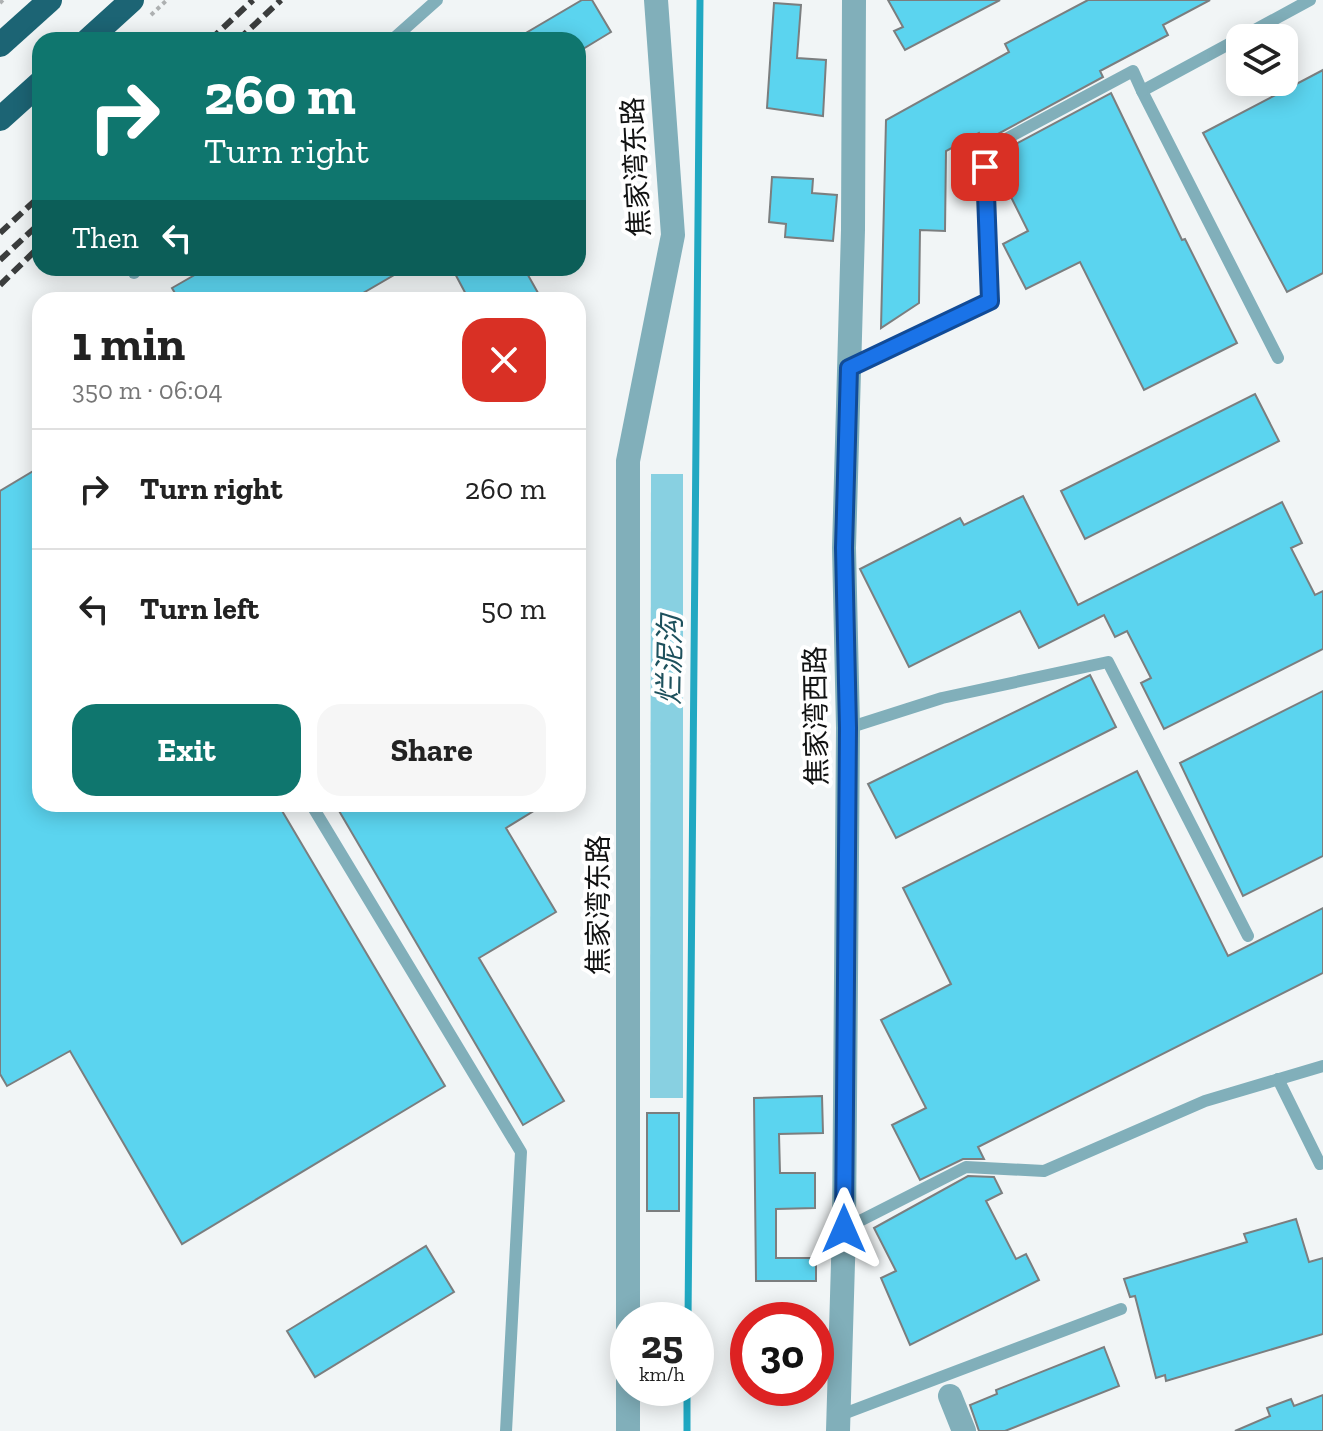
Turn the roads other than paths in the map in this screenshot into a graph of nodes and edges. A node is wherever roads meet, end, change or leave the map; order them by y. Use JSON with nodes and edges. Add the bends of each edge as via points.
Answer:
{"nodes":[{"id":1,"x":50,"y":0,"type":"edge"},
{"id":2,"x":132,"y":0,"type":"edge"},
{"id":3,"x":437,"y":0,"type":"edge"},
{"id":4,"x":656,"y":0,"type":"edge"},
{"id":5,"x":854,"y":0,"type":"edge"},
{"id":6,"x":1310,"y":0,"type":"edge"},
{"id":7,"x":1266,"y":24,"type":"edge"},
{"id":8,"x":97,"y":32,"type":"edge"},
{"id":9,"x":401,"y":32,"type":"edge"},
{"id":10,"x":0,"y":45,"type":"edge"},
{"id":11,"x":1226,"y":46,"type":"edge"},
{"id":12,"x":32,"y":90,"type":"edge"},
{"id":13,"x":1142,"y":91,"type":"junction"},
{"id":14,"x":0,"y":119,"type":"edge"},
{"id":15,"x":1278,"y":358,"type":"dead end"},
{"id":16,"x":849,"y":368,"type":"junction"},
{"id":17,"x":848,"y":728,"type":"junction"},
{"id":18,"x":316,"y":812,"type":"edge"},
{"id":19,"x":1248,"y":936,"type":"dead end"},
{"id":20,"x":1323,"y":1066,"type":"edge"},
{"id":21,"x":1278,"y":1079,"type":"junction"},
{"id":22,"x":1323,"y":1163,"type":"edge"},
{"id":23,"x":844,"y":1229,"type":"junction"},
{"id":24,"x":1121,"y":1309,"type":"dead end"},
{"id":25,"x":950,"y":1396,"type":"dead end"},
{"id":26,"x":838,"y":1424,"type":"edge"},
{"id":27,"x":506,"y":1431,"type":"edge"},
{"id":28,"x":628,"y":1431,"type":"edge"},
{"id":29,"x":964,"y":1431,"type":"edge"}],
"edges":[{"from":1,"to":10,"type":"highway"},
{"from":2,"to":8,"type":"highway"},
{"from":3,"to":9,"type":"lane"},
{"from":4,"to":28,"type":"street","name":"焦家湾东路","via":[[673,235],[628,461]]},
{"from":5,"to":16,"type":"street","name":"焦家湾西路"},
{"from":6,"to":7,"type":"lane"},
{"from":11,"to":13,"type":"lane"},
{"from":12,"to":14,"type":"highway"},
{"from":13,"to":15,"type":"lane"},
{"from":13,"to":16,"type":"lane","via":[[1133,71],[989,148],[985,167],[990,301]]},
{"from":16,"to":17,"type":"street","name":"焦家湾西路","via":[[844,548]]},
{"from":17,"to":19,"type":"lane","via":[[942,698],[1108,662]]},
{"from":17,"to":23,"type":"street","name":"焦家湾西路"},
{"from":18,"to":27,"type":"lane","via":[[521,1152]]},
{"from":20,"to":21,"type":"lane"},
{"from":21,"to":22,"type":"lane"},
{"from":21,"to":23,"type":"lane","via":[[1205,1101],[1044,1171],[966,1167]]},
{"from":23,"to":26,"type":"street","name":"焦家湾西路"},
{"from":24,"to":26,"type":"lane"},
{"from":25,"to":29,"type":"street"}]}
